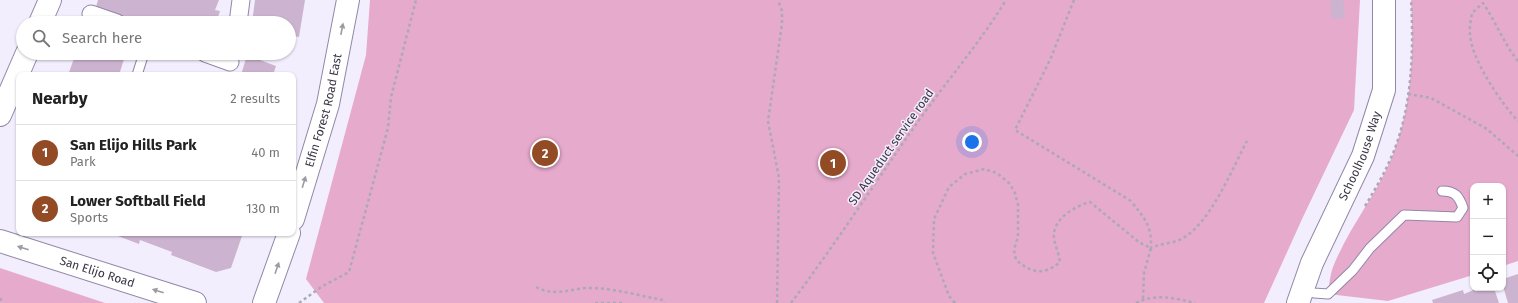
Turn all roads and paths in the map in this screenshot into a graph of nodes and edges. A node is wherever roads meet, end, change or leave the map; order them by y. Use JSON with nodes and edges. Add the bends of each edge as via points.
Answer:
{"nodes":[{"id":1,"x":50,"y":0,"type":"edge"},
{"id":2,"x":241,"y":0,"type":"edge"},
{"id":3,"x":348,"y":0,"type":"edge"},
{"id":4,"x":416,"y":0,"type":"edge"},
{"id":5,"x":778,"y":0,"type":"edge"},
{"id":6,"x":1006,"y":0,"type":"edge"},
{"id":7,"x":1074,"y":0,"type":"edge"},
{"id":8,"x":1384,"y":0,"type":"edge"},
{"id":9,"x":91,"y":14,"type":"dead end"},
{"id":10,"x":43,"y":16,"type":"edge"},
{"id":11,"x":97,"y":16,"type":"edge"},
{"id":12,"x":239,"y":16,"type":"edge"},
{"id":13,"x":24,"y":60,"type":"edge"},
{"id":14,"x":142,"y":60,"type":"edge"},
{"id":15,"x":1518,"y":61,"type":"edge"},
{"id":16,"x":19,"y":72,"type":"edge"},
{"id":17,"x":138,"y":72,"type":"edge"},
{"id":18,"x":16,"y":78,"type":"edge"},
{"id":19,"x":1384,"y":90,"type":"junction"},
{"id":20,"x":0,"y":115,"type":"edge"},
{"id":21,"x":1518,"y":121,"type":"edge"},
{"id":22,"x":1247,"y":141,"type":"dead end"},
{"id":23,"x":1518,"y":156,"type":"edge"},
{"id":24,"x":1442,"y":191,"type":"dead end"},
{"id":25,"x":296,"y":209,"type":"edge"},
{"id":26,"x":287,"y":236,"type":"edge"},
{"id":27,"x":0,"y":241,"type":"edge"},
{"id":28,"x":1151,"y":248,"type":"junction"},
{"id":29,"x":536,"y":287,"type":"dead end"},
{"id":30,"x":1300,"y":295,"type":"edge"},
{"id":31,"x":0,"y":298,"type":"edge"},
{"id":32,"x":1143,"y":299,"type":"junction"},
{"id":33,"x":3,"y":303,"type":"edge"},
{"id":34,"x":195,"y":303,"type":"edge"},
{"id":35,"x":264,"y":303,"type":"edge"},
{"id":36,"x":299,"y":303,"type":"edge"},
{"id":37,"x":595,"y":303,"type":"edge"},
{"id":38,"x":622,"y":303,"type":"edge"},
{"id":39,"x":664,"y":303,"type":"edge"},
{"id":40,"x":777,"y":303,"type":"edge"},
{"id":41,"x":791,"y":303,"type":"edge"},
{"id":42,"x":956,"y":303,"type":"edge"},
{"id":43,"x":1136,"y":303,"type":"edge"},
{"id":44,"x":1195,"y":303,"type":"edge"}],
"edges":[{"from":1,"to":10,"type":"street"},
{"from":2,"to":12,"type":"street"},
{"from":25,"to":3,"type":"street","name":"Elfin Forest Road East","one_way":true,"via":[[328,104]]},
{"from":4,"to":36,"type":"path","via":[[391,96],[388,128],[349,272],[321,287]]},
{"from":5,"to":40,"type":"path","via":[[782,11],[782,24],[768,121],[779,178]]},
{"from":6,"to":41,"type":"path","name":"SD Aqueduct service road","via":[[987,31],[923,116]]},
{"from":7,"to":28,"type":"path","via":[[1050,60],[1015,130],[1130,201],[1152,232]]},
{"from":8,"to":19,"type":"street","name":"Schoolhouse Way"},
{"from":9,"to":11,"type":"street"},
{"from":13,"to":16,"type":"street"},
{"from":14,"to":17,"type":"lane"},
{"from":15,"to":21,"type":"path","via":[[1483,3],[1472,13],[1470,35],[1479,65]]},
{"from":18,"to":20,"type":"street"},
{"from":19,"to":23,"type":"path","via":[[1431,98],[1488,129]]},
{"from":19,"to":30,"type":"street","name":"Schoolhouse Way","via":[[1363,156],[1312,263]]},
{"from":22,"to":28,"type":"path","via":[[1208,215],[1197,228],[1183,238]]},
{"from":24,"to":30,"type":"lane","via":[[1451,191],[1460,198],[1463,208],[1457,217],[1404,215],[1328,294]]},
{"from":35,"to":26,"type":"street","one_way":true},
{"from":34,"to":27,"type":"street","name":"San Elijo Road","one_way":true},
{"from":28,"to":32,"type":"path","via":[[1144,273]]},
{"from":28,"to":42,"type":"path","via":[[1140,243],[1090,202],[1068,212],[1058,224],[1054,237],[1060,262],[1052,268],[1037,272],[1024,267],[1016,260],[1014,250],[1018,236],[1018,205],[1010,184],[997,173],[984,169],[965,174],[949,187],[934,219],[933,253],[949,296]]},
{"from":29,"to":39,"type":"path","via":[[546,292],[592,287],[608,289],[663,300]]},
{"from":31,"to":33,"type":"path"},
{"from":32,"to":43,"type":"path"},
{"from":32,"to":44,"type":"path","via":[[1162,296]]},
{"from":37,"to":38,"type":"path"}]}
